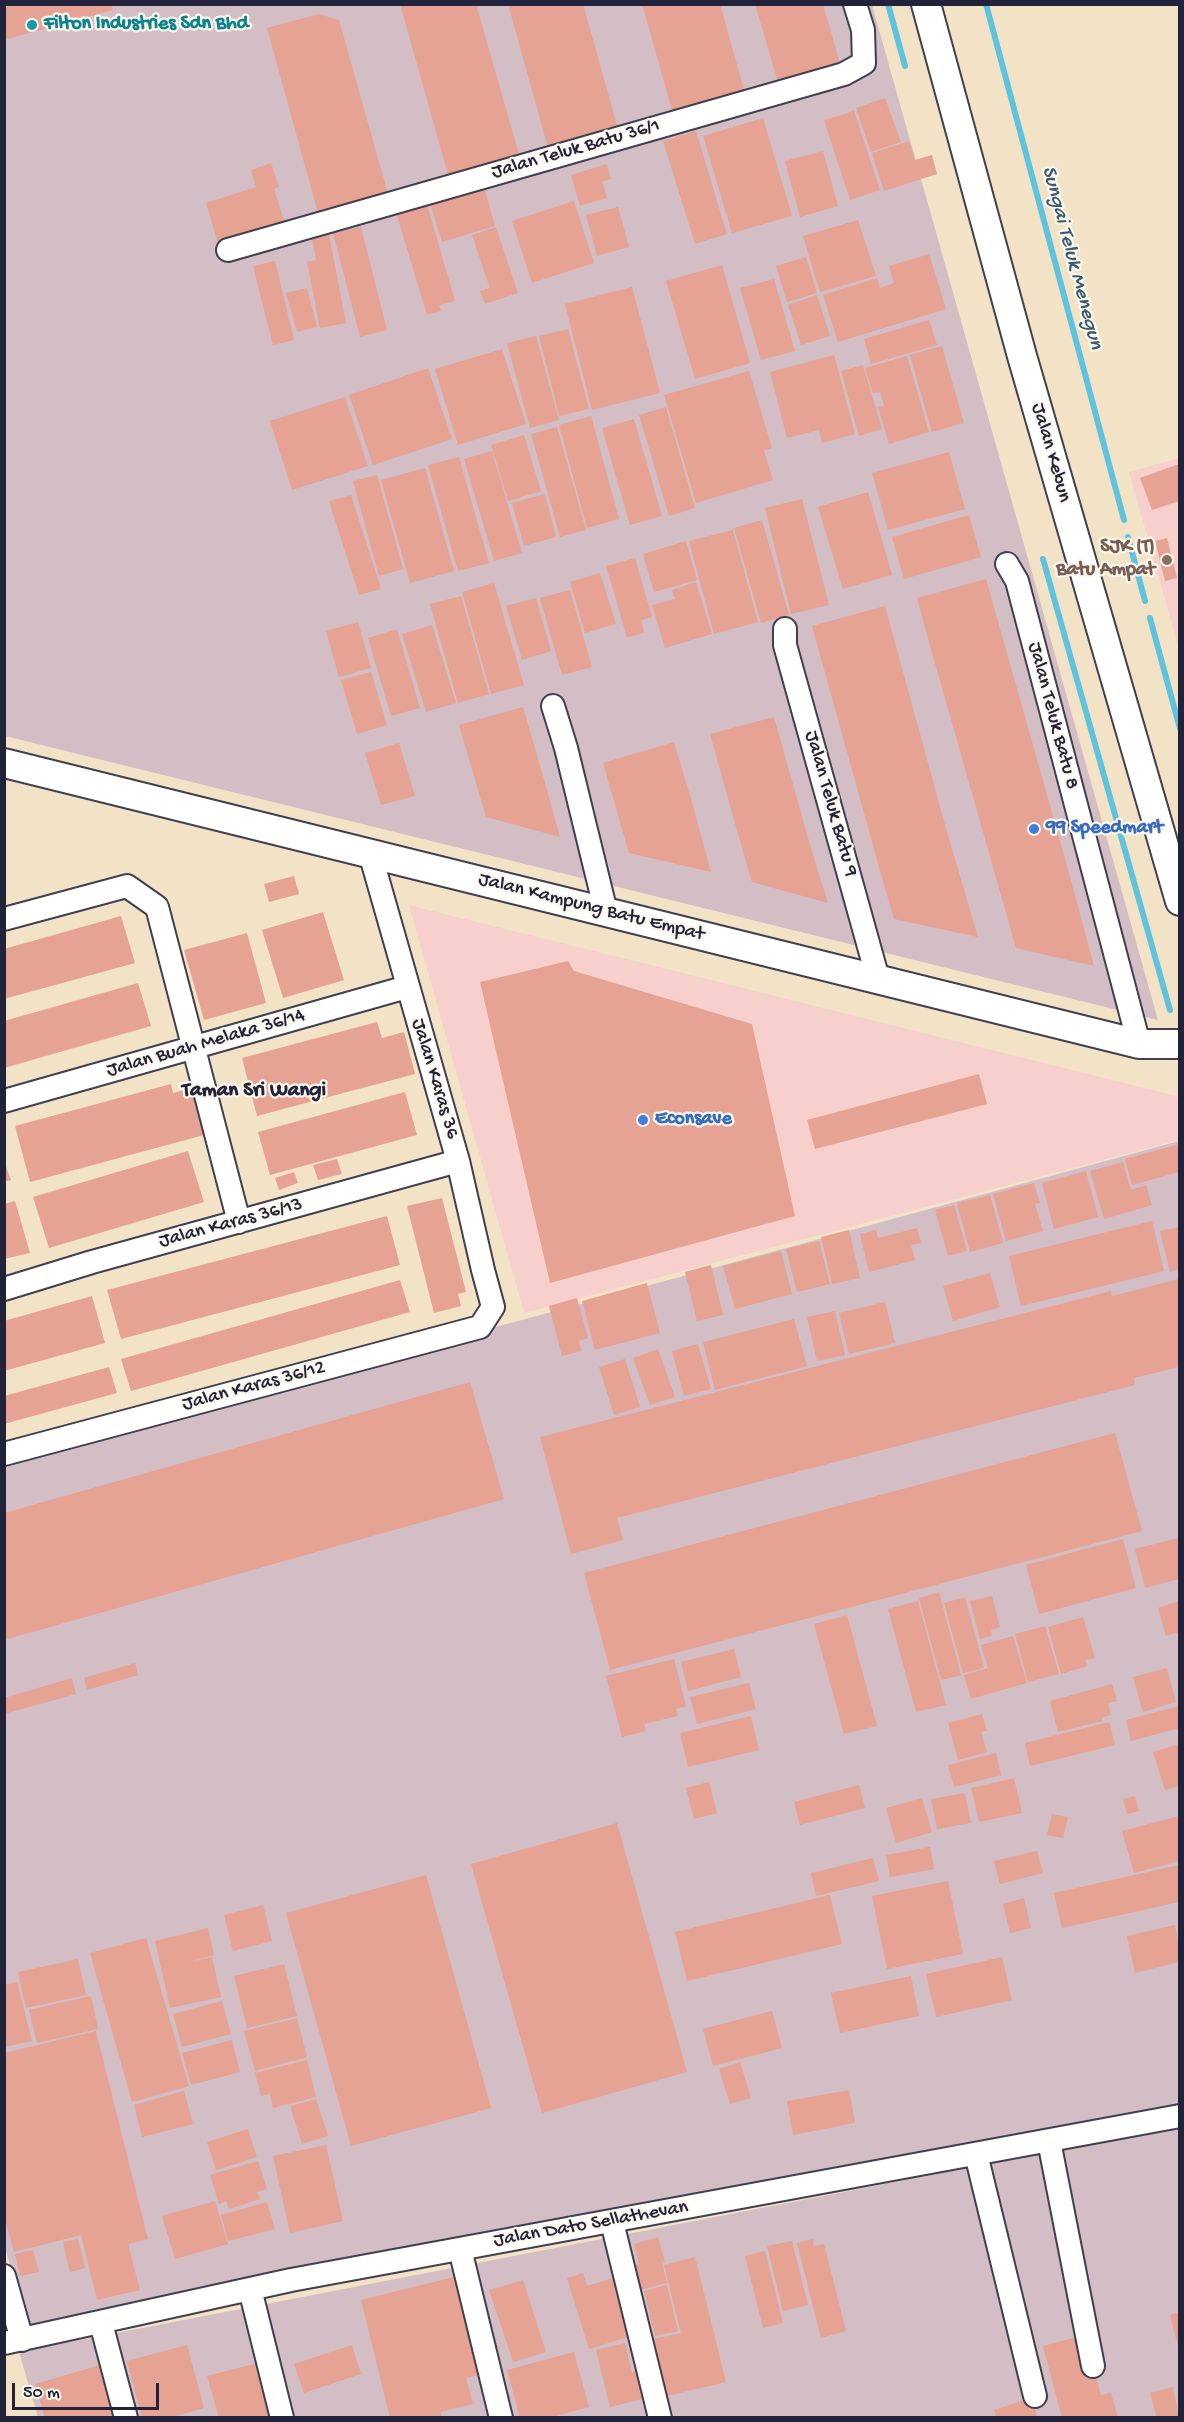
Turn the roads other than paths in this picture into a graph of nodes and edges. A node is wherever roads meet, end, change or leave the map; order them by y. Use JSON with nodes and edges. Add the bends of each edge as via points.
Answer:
{"nodes":[{"id":1,"x":855,"y":4,"type":"edge"},
{"id":2,"x":926,"y":4,"type":"edge"},
{"id":3,"x":228,"y":250,"type":"dead end"},
{"id":4,"x":1007,"y":564,"type":"dead end"},
{"id":5,"x":784,"y":629,"type":"dead end"},
{"id":6,"x":553,"y":706,"type":"dead end"},
{"id":7,"x":4,"y":763,"type":"edge"},
{"id":8,"x":370,"y":853,"type":"junction"},
{"id":9,"x":1179,"y":901,"type":"edge"},
{"id":10,"x":606,"y":912,"type":"junction"},
{"id":11,"x":4,"y":919,"type":"edge"},
{"id":12,"x":878,"y":979,"type":"junction"},
{"id":13,"x":407,"y":987,"type":"junction"},
{"id":14,"x":1139,"y":1044,"type":"junction"},
{"id":15,"x":1179,"y":1044,"type":"edge"},
{"id":16,"x":194,"y":1047,"type":"junction"},
{"id":17,"x":4,"y":1101,"type":"edge"},
{"id":18,"x":458,"y":1161,"type":"junction"},
{"id":19,"x":239,"y":1222,"type":"junction"},
{"id":20,"x":4,"y":1289,"type":"edge"},
{"id":21,"x":493,"y":1307,"type":"joint"},
{"id":22,"x":4,"y":1454,"type":"edge"},
{"id":23,"x":1179,"y":2116,"type":"edge"},
{"id":24,"x":1052,"y":2155,"type":"junction"},
{"id":25,"x":979,"y":2170,"type":"junction"},
{"id":26,"x":612,"y":2222,"type":"junction"},
{"id":27,"x":460,"y":2249,"type":"junction"},
{"id":28,"x":4,"y":2276,"type":"edge"},
{"id":29,"x":250,"y":2289,"type":"junction"},
{"id":30,"x":106,"y":2340,"type":"junction"},
{"id":31,"x":13,"y":2342,"type":"edge"},
{"id":32,"x":1093,"y":2366,"type":"dead end"},
{"id":33,"x":1035,"y":2396,"type":"dead end"},
{"id":34,"x":126,"y":2418,"type":"edge"},
{"id":35,"x":282,"y":2418,"type":"edge"},
{"id":36,"x":501,"y":2418,"type":"edge"},
{"id":37,"x":660,"y":2418,"type":"edge"}],
"edges":[{"from":1,"to":3,"type":"street","name":"Jalan Teluk Batu 36/1","via":[[863,30],[864,63],[844,74]]},
{"from":2,"to":9,"type":"main road","name":"Jalan Kebun","via":[[1010,313]]},
{"from":4,"to":14,"type":"street","name":"Jalan Teluk Batu 8","via":[[1017,581]]},
{"from":5,"to":12,"type":"street","name":"Jalan Teluk Batu 9","via":[[785,645]]},
{"from":6,"to":10,"type":"street"},
{"from":7,"to":8,"type":"main road","name":"Jalan Kampung Batu Empat"},
{"from":8,"to":10,"type":"main road","name":"Jalan Kampung Batu Empat"},
{"from":8,"to":13,"type":"street","name":"Jalan Karas 36"},
{"from":10,"to":12,"type":"main road","name":"Jalan Kampung Batu Empat"},
{"from":11,"to":16,"type":"street","via":[[128,886],[157,906]]},
{"from":12,"to":14,"type":"main road","name":"Jalan Kampung Batu Empat"},
{"from":13,"to":16,"type":"street","name":"Jalan Buah Melaka 36/14"},
{"from":13,"to":18,"type":"street","name":"Jalan Karas 36"},
{"from":14,"to":15,"type":"main road","name":"Jalan Kampung Batu Empat"},
{"from":16,"to":17,"type":"street","name":"Jalan Buah Melaka 36/14"},
{"from":16,"to":19,"type":"street"},
{"from":18,"to":19,"type":"street","name":"Jalan Karas 36/13"},
{"from":18,"to":21,"type":"street","name":"Jalan Karas 36"},
{"from":19,"to":20,"type":"street","name":"Jalan Karas 36/13"},
{"from":21,"to":22,"type":"street","name":"Jalan Karas 36/12","via":[[480,1327]]},
{"from":23,"to":24,"type":"street","name":"Jalan Dato Sellathevan"},
{"from":24,"to":25,"type":"street","name":"Jalan Dato Sellathevan"},
{"from":24,"to":32,"type":"street"},
{"from":25,"to":26,"type":"street","name":"Jalan Dato Sellathevan"},
{"from":25,"to":33,"type":"street"},
{"from":26,"to":27,"type":"street","name":"Jalan Dato Sellathevan"},
{"from":26,"to":37,"type":"street"},
{"from":27,"to":29,"type":"street","name":"Jalan Dato Sellathevan"},
{"from":27,"to":36,"type":"street"},
{"from":28,"to":31,"type":"street"},
{"from":29,"to":30,"type":"street","name":"Jalan Dato Sellathevan"},
{"from":29,"to":35,"type":"street"},
{"from":30,"to":31,"type":"street","name":"Jalan Dato Sellathevan"},
{"from":30,"to":34,"type":"street"}]}
